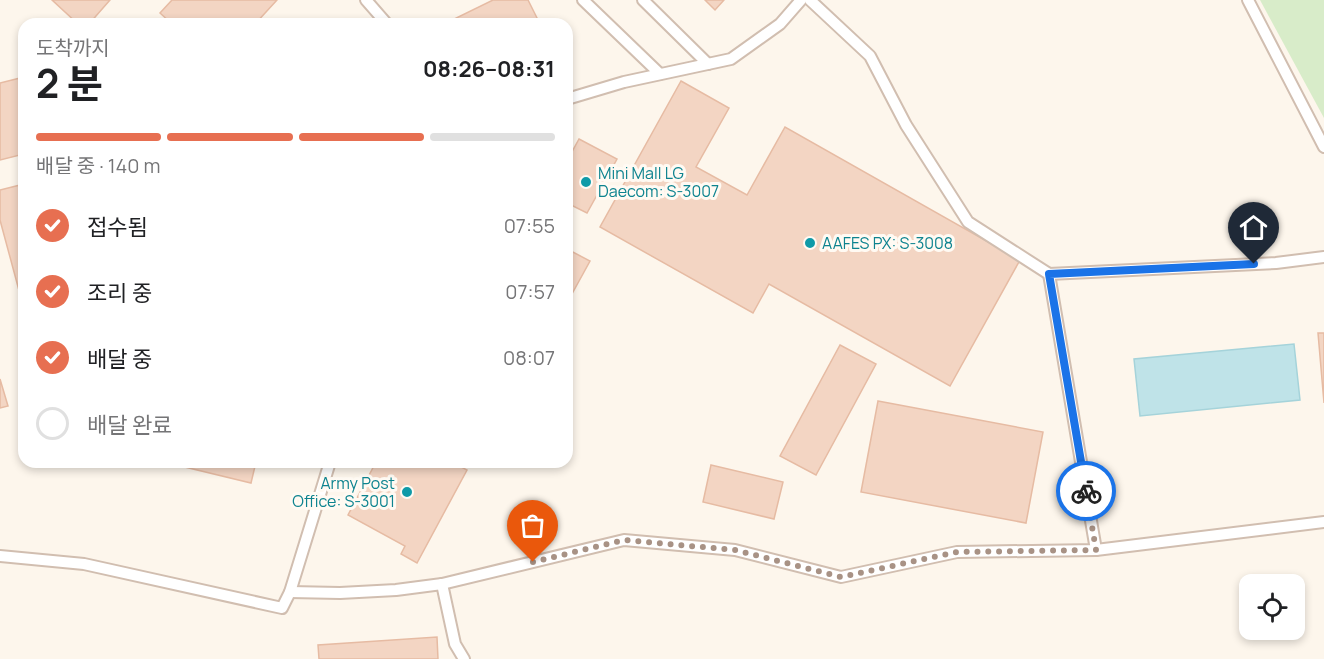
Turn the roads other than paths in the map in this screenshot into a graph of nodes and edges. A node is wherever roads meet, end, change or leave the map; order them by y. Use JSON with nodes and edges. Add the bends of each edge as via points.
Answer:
{"nodes":[{"id":1,"x":366,"y":0,"type":"edge"},
{"id":2,"x":583,"y":0,"type":"edge"},
{"id":3,"x":643,"y":0,"type":"edge"},
{"id":4,"x":801,"y":0,"type":"edge"},
{"id":5,"x":810,"y":0,"type":"edge"},
{"id":6,"x":1248,"y":0,"type":"edge"},
{"id":7,"x":382,"y":18,"type":"edge"},
{"id":8,"x":708,"y":64,"type":"junction"},
{"id":9,"x":660,"y":74,"type":"junction"},
{"id":10,"x":573,"y":97,"type":"edge"},
{"id":11,"x":1324,"y":147,"type":"edge"},
{"id":12,"x":1324,"y":257,"type":"edge"},
{"id":13,"x":1049,"y":274,"type":"junction"},
{"id":14,"x":328,"y":468,"type":"edge"},
{"id":15,"x":1324,"y":522,"type":"edge"},
{"id":16,"x":1096,"y":550,"type":"junction"},
{"id":17,"x":0,"y":556,"type":"edge"},
{"id":18,"x":442,"y":584,"type":"junction"},
{"id":19,"x":290,"y":592,"type":"junction"},
{"id":20,"x":464,"y":659,"type":"edge"}],
"edges":[{"from":1,"to":7,"type":"lane"},
{"from":2,"to":9,"type":"lane"},
{"from":3,"to":8,"type":"lane"},
{"from":4,"to":8,"type":"lane","via":[[780,24],[731,59]]},
{"from":5,"to":13,"type":"lane","via":[[870,56],[906,125],[968,222]]},
{"from":6,"to":11,"type":"lane"},
{"from":8,"to":9,"type":"lane"},
{"from":9,"to":10,"type":"lane"},
{"from":12,"to":13,"type":"lane","via":[[1276,263]]},
{"from":13,"to":16,"type":"lane"},
{"from":14,"to":19,"type":"lane"},
{"from":15,"to":16,"type":"lane"},
{"from":16,"to":18,"type":"lane","via":[[957,552],[841,577],[735,550],[624,540]]},
{"from":17,"to":19,"type":"lane","via":[[84,564],[282,608]]},
{"from":18,"to":19,"type":"lane","via":[[340,593]]},
{"from":18,"to":20,"type":"lane","via":[[455,644]]}]}
